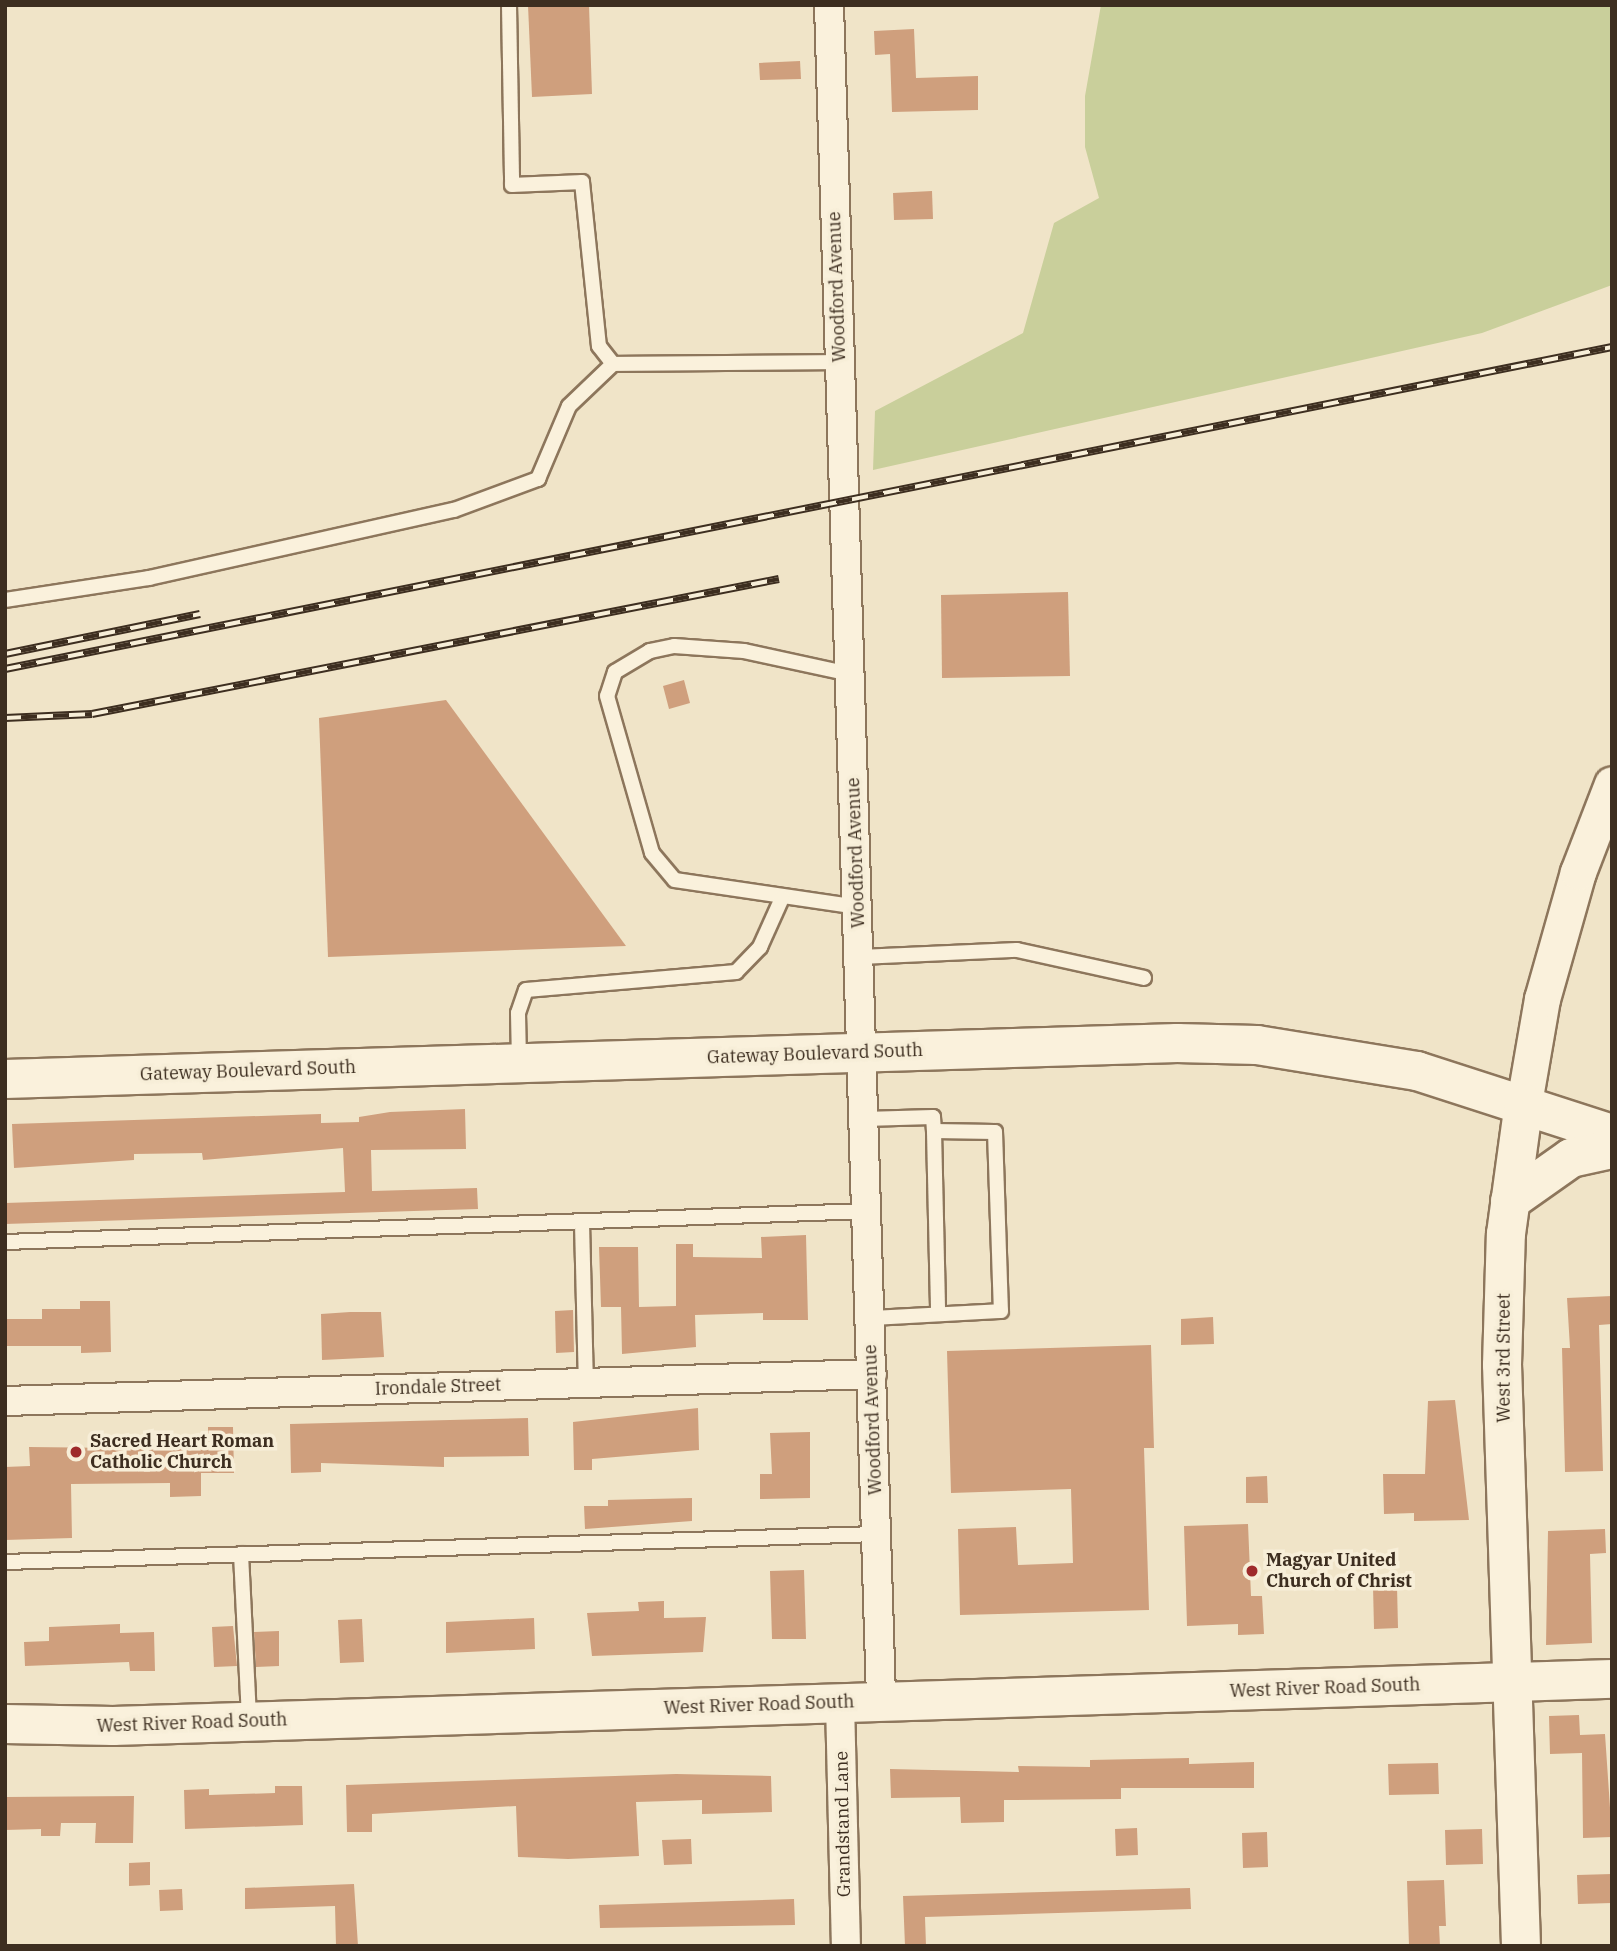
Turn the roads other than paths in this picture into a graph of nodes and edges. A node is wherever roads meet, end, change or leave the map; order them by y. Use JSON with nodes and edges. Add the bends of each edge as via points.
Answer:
{"nodes":[{"id":1,"x":509,"y":5,"type":"edge"},
{"id":2,"x":830,"y":5,"type":"edge"},
{"id":3,"x":839,"y":362,"type":"junction"},
{"id":4,"x":614,"y":364,"type":"junction"},
{"id":5,"x":5,"y":600,"type":"edge"},
{"id":6,"x":850,"y":674,"type":"junction"},
{"id":7,"x":1612,"y":784,"type":"edge"},
{"id":8,"x":782,"y":898,"type":"junction"},
{"id":9,"x":858,"y":907,"type":"junction"},
{"id":10,"x":860,"y":957,"type":"junction"},
{"id":11,"x":1144,"y":978,"type":"dead end"},
{"id":12,"x":862,"y":1052,"type":"junction"},
{"id":13,"x":519,"y":1063,"type":"junction"},
{"id":14,"x":5,"y":1079,"type":"edge"},
{"id":15,"x":1524,"y":1103,"type":"junction"},
{"id":16,"x":864,"y":1119,"type":"junction"},
{"id":17,"x":934,"y":1131,"type":"junction"},
{"id":18,"x":1612,"y":1134,"type":"edge"},
{"id":19,"x":1612,"y":1149,"type":"edge"},
{"id":20,"x":1510,"y":1201,"type":"junction"},
{"id":21,"x":867,"y":1211,"type":"junction"},
{"id":22,"x":582,"y":1223,"type":"junction"},
{"id":23,"x":5,"y":1242,"type":"edge"},
{"id":24,"x":939,"y":1314,"type":"junction"},
{"id":25,"x":870,"y":1318,"type":"junction"},
{"id":26,"x":872,"y":1374,"type":"junction"},
{"id":27,"x":586,"y":1382,"type":"junction"},
{"id":28,"x":5,"y":1401,"type":"edge"},
{"id":29,"x":876,"y":1534,"type":"junction"},
{"id":30,"x":241,"y":1554,"type":"junction"},
{"id":31,"x":5,"y":1562,"type":"edge"},
{"id":32,"x":1612,"y":1679,"type":"edge"},
{"id":33,"x":1512,"y":1682,"type":"junction"},
{"id":34,"x":881,"y":1702,"type":"junction"},
{"id":35,"x":840,"y":1703,"type":"junction"},
{"id":36,"x":249,"y":1721,"type":"junction"},
{"id":37,"x":5,"y":1724,"type":"edge"},
{"id":38,"x":846,"y":1946,"type":"edge"},
{"id":39,"x":1521,"y":1946,"type":"edge"}],
"edges":[{"from":1,"to":4,"type":"lane","via":[[512,185],[582,182],[599,346]]},
{"from":2,"to":3,"type":"street","name":"Woodford Avenue"},
{"from":3,"to":4,"type":"lane"},
{"from":3,"to":6,"type":"street","name":"Woodford Avenue"},
{"from":4,"to":5,"type":"lane","via":[[569,406],[538,479],[454,510],[149,579]]},
{"from":6,"to":8,"type":"lane","via":[[744,651],[674,646],[650,651],[610,678],[607,696],[652,853],[663,870],[688,885]]},
{"from":6,"to":9,"type":"street","name":"Woodford Avenue"},
{"from":7,"to":15,"type":"street","name":"West 3rd Street","via":[[1578,872],[1542,999]]},
{"from":8,"to":9,"type":"lane"},
{"from":8,"to":13,"type":"lane","via":[[760,947],[736,972],[526,990],[518,1013]]},
{"from":9,"to":10,"type":"street","name":"Woodford Avenue"},
{"from":10,"to":11,"type":"lane","via":[[1017,950]]},
{"from":10,"to":12,"type":"street","name":"Woodford Avenue"},
{"from":12,"to":13,"type":"main road","name":"Gateway Boulevard South"},
{"from":12,"to":15,"type":"main road","name":"Gateway Boulevard South","via":[[1257,1045],[1417,1071]]},
{"from":12,"to":16,"type":"street","name":"Woodford Avenue"},
{"from":13,"to":14,"type":"main road","name":"Gateway Boulevard South"},
{"from":15,"to":18,"type":"main road","name":"Gateway Boulevard South"},
{"from":15,"to":20,"type":"main road","name":"West 3rd Street"},
{"from":16,"to":17,"type":"lane","via":[[933,1117]]},
{"from":16,"to":21,"type":"street","name":"Woodford Avenue"},
{"from":17,"to":24,"type":"lane"},
{"from":17,"to":24,"type":"lane","via":[[995,1132],[1001,1311]]},
{"from":19,"to":20,"type":"main road","via":[[1571,1158]]},
{"from":20,"to":33,"type":"main road","name":"West 3rd Street","via":[[1502,1365]]},
{"from":21,"to":22,"type":"lane"},
{"from":21,"to":25,"type":"street","name":"Woodford Avenue"},
{"from":22,"to":23,"type":"lane"},
{"from":22,"to":27,"type":"lane"},
{"from":24,"to":25,"type":"lane"},
{"from":25,"to":26,"type":"street","name":"Woodford Avenue"},
{"from":26,"to":27,"type":"street","name":"Irondale Street"},
{"from":26,"to":29,"type":"street","name":"Woodford Avenue"},
{"from":27,"to":28,"type":"street","name":"Irondale Street"},
{"from":29,"to":30,"type":"lane"},
{"from":29,"to":34,"type":"street","name":"Woodford Avenue"},
{"from":30,"to":31,"type":"lane"},
{"from":30,"to":36,"type":"lane"},
{"from":32,"to":33,"type":"main road","name":"West River Road South"},
{"from":33,"to":34,"type":"main road","name":"West River Road South"},
{"from":33,"to":39,"type":"main road","name":"West 3rd Street"},
{"from":34,"to":35,"type":"main road","name":"West River Road South"},
{"from":35,"to":36,"type":"main road","name":"West River Road South"},
{"from":35,"to":38,"type":"street","name":"Grandstand Lane"},
{"from":36,"to":37,"type":"main road","name":"West River Road South"}]}
